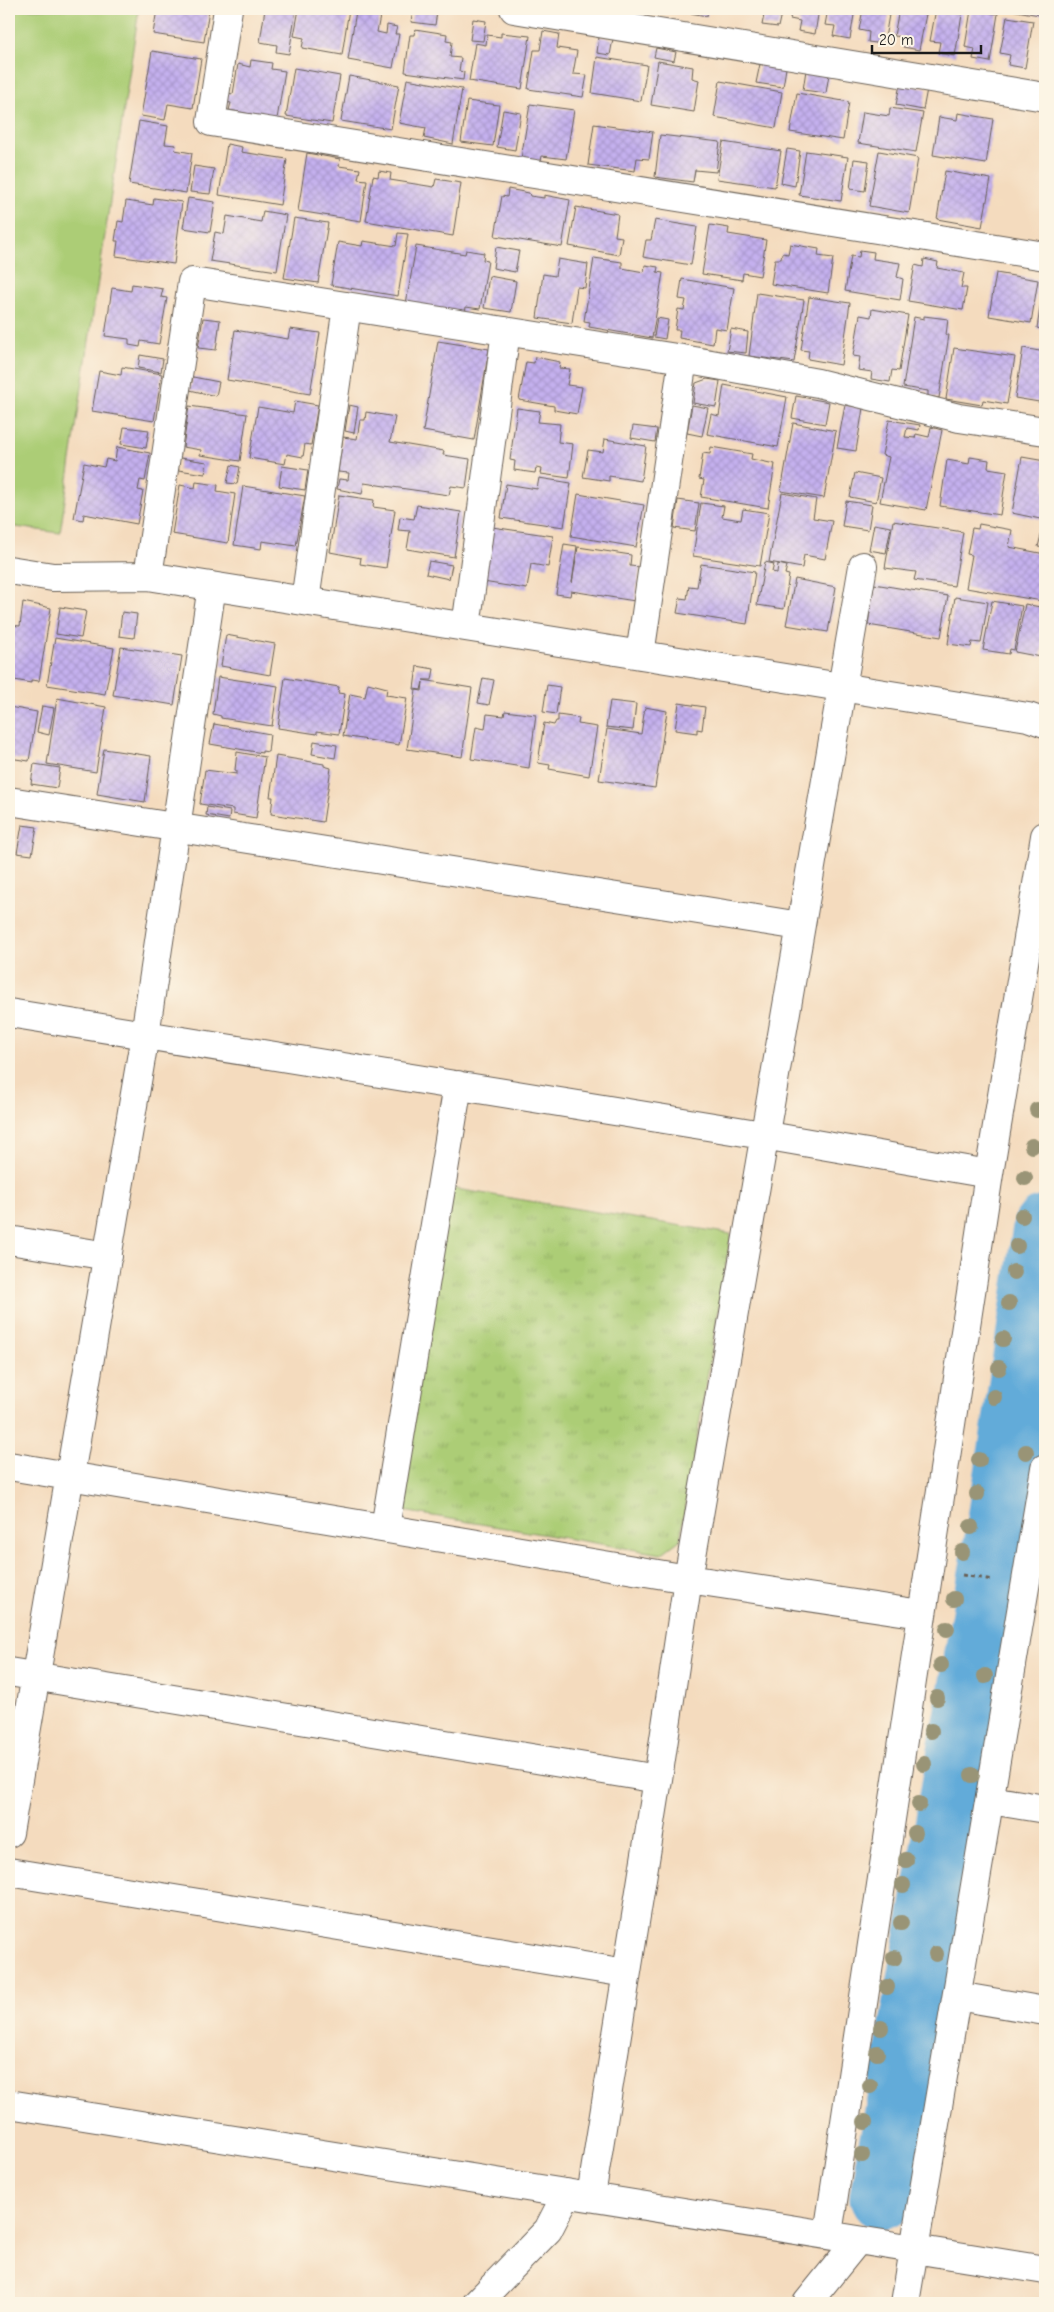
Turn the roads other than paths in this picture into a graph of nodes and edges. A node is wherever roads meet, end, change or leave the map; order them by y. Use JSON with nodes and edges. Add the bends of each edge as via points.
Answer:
{"nodes":[{"id":1,"x":228,"y":9,"type":"edge"},
{"id":2,"x":514,"y":9,"type":"edge"},
{"id":3,"x":1045,"y":97,"type":"edge"},
{"id":4,"x":1045,"y":256,"type":"edge"},
{"id":5,"x":347,"y":306,"type":"junction"},
{"id":6,"x":506,"y":331,"type":"junction"},
{"id":7,"x":683,"y":359,"type":"junction"},
{"id":8,"x":1045,"y":431,"type":"edge"},
{"id":9,"x":863,"y":566,"type":"dead end"},
{"id":10,"x":9,"y":570,"type":"edge"},
{"id":11,"x":148,"y":576,"type":"junction"},
{"id":12,"x":212,"y":586,"type":"junction"},
{"id":13,"x":305,"y":601,"type":"junction"},
{"id":14,"x":466,"y":627,"type":"junction"},
{"id":15,"x":640,"y":655,"type":"junction"},
{"id":16,"x":843,"y":688,"type":"junction"},
{"id":17,"x":1045,"y":723,"type":"edge"},
{"id":18,"x":9,"y":801,"type":"edge"},
{"id":19,"x":176,"y":828,"type":"junction"},
{"id":20,"x":1045,"y":836,"type":"edge"},
{"id":21,"x":800,"y":926,"type":"junction"},
{"id":22,"x":9,"y":1013,"type":"edge"},
{"id":23,"x":145,"y":1034,"type":"junction"},
{"id":24,"x":458,"y":1086,"type":"junction"},
{"id":25,"x":763,"y":1134,"type":"junction"},
{"id":26,"x":989,"y":1174,"type":"junction"},
{"id":27,"x":9,"y":1240,"type":"edge"},
{"id":28,"x":108,"y":1256,"type":"junction"},
{"id":29,"x":9,"y":1466,"type":"edge"},
{"id":30,"x":1045,"y":1468,"type":"edge"},
{"id":31,"x":71,"y":1475,"type":"junction"},
{"id":32,"x":385,"y":1528,"type":"junction"},
{"id":33,"x":688,"y":1579,"type":"junction"},
{"id":34,"x":1035,"y":1586,"type":"edge"},
{"id":35,"x":921,"y":1614,"type":"junction"},
{"id":36,"x":9,"y":1672,"type":"edge"},
{"id":37,"x":35,"y":1677,"type":"junction"},
{"id":38,"x":658,"y":1779,"type":"junction"},
{"id":39,"x":990,"y":1800,"type":"junction"},
{"id":40,"x":1045,"y":1809,"type":"edge"},
{"id":41,"x":9,"y":1833,"type":"edge"},
{"id":42,"x":9,"y":1872,"type":"edge"},
{"id":43,"x":626,"y":1973,"type":"junction"},
{"id":44,"x":957,"y":1996,"type":"junction"},
{"id":45,"x":1045,"y":2011,"type":"edge"},
{"id":46,"x":9,"y":2104,"type":"edge"},
{"id":47,"x":579,"y":2195,"type":"junction"},
{"id":48,"x":828,"y":2234,"type":"junction"},
{"id":49,"x":858,"y":2240,"type":"junction"},
{"id":50,"x":915,"y":2248,"type":"junction"},
{"id":51,"x":1045,"y":2270,"type":"edge"},
{"id":52,"x":477,"y":2303,"type":"edge"},
{"id":53,"x":807,"y":2303,"type":"edge"},
{"id":54,"x":905,"y":2303,"type":"edge"}],
"edges":[{"from":1,"to":4,"type":"street","via":[[211,122]]},
{"from":2,"to":3,"type":"street"},
{"from":5,"to":6,"type":"street"},
{"from":5,"to":11,"type":"street","via":[[192,282]]},
{"from":5,"to":13,"type":"street"},
{"from":6,"to":7,"type":"street"},
{"from":6,"to":14,"type":"street"},
{"from":7,"to":8,"type":"street","via":[[818,383],[959,418]]},
{"from":7,"to":15,"type":"street"},
{"from":9,"to":16,"type":"street"},
{"from":10,"to":11,"type":"street","via":[[53,577]]},
{"from":11,"to":12,"type":"street"},
{"from":12,"to":13,"type":"street"},
{"from":12,"to":19,"type":"street"},
{"from":13,"to":14,"type":"street"},
{"from":14,"to":15,"type":"street"},
{"from":15,"to":16,"type":"street"},
{"from":16,"to":17,"type":"street","via":[[1028,717]]},
{"from":16,"to":21,"type":"street"},
{"from":18,"to":19,"type":"street"},
{"from":19,"to":21,"type":"street"},
{"from":19,"to":23,"type":"street"},
{"from":20,"to":26,"type":"street"},
{"from":21,"to":25,"type":"street"},
{"from":22,"to":23,"type":"street"},
{"from":23,"to":24,"type":"street"},
{"from":23,"to":28,"type":"street"},
{"from":24,"to":25,"type":"street"},
{"from":24,"to":32,"type":"street"},
{"from":25,"to":26,"type":"street"},
{"from":25,"to":33,"type":"street"},
{"from":26,"to":35,"type":"street"},
{"from":27,"to":28,"type":"street"},
{"from":28,"to":31,"type":"street"},
{"from":29,"to":31,"type":"street"},
{"from":30,"to":34,"type":"street"},
{"from":31,"to":32,"type":"street"},
{"from":31,"to":37,"type":"street"},
{"from":32,"to":33,"type":"street"},
{"from":33,"to":35,"type":"street"},
{"from":33,"to":38,"type":"street"},
{"from":34,"to":39,"type":"street"},
{"from":35,"to":48,"type":"street"},
{"from":36,"to":37,"type":"street"},
{"from":37,"to":38,"type":"street"},
{"from":37,"to":41,"type":"street"},
{"from":38,"to":43,"type":"street"},
{"from":39,"to":40,"type":"street"},
{"from":39,"to":44,"type":"street"},
{"from":42,"to":43,"type":"street"},
{"from":43,"to":47,"type":"street"},
{"from":44,"to":45,"type":"street"},
{"from":44,"to":50,"type":"street"},
{"from":46,"to":47,"type":"street"},
{"from":47,"to":48,"type":"street"},
{"from":47,"to":52,"type":"street"},
{"from":48,"to":49,"type":"street"},
{"from":49,"to":50,"type":"street"},
{"from":49,"to":53,"type":"street"},
{"from":50,"to":51,"type":"street"},
{"from":50,"to":54,"type":"street"}]}
